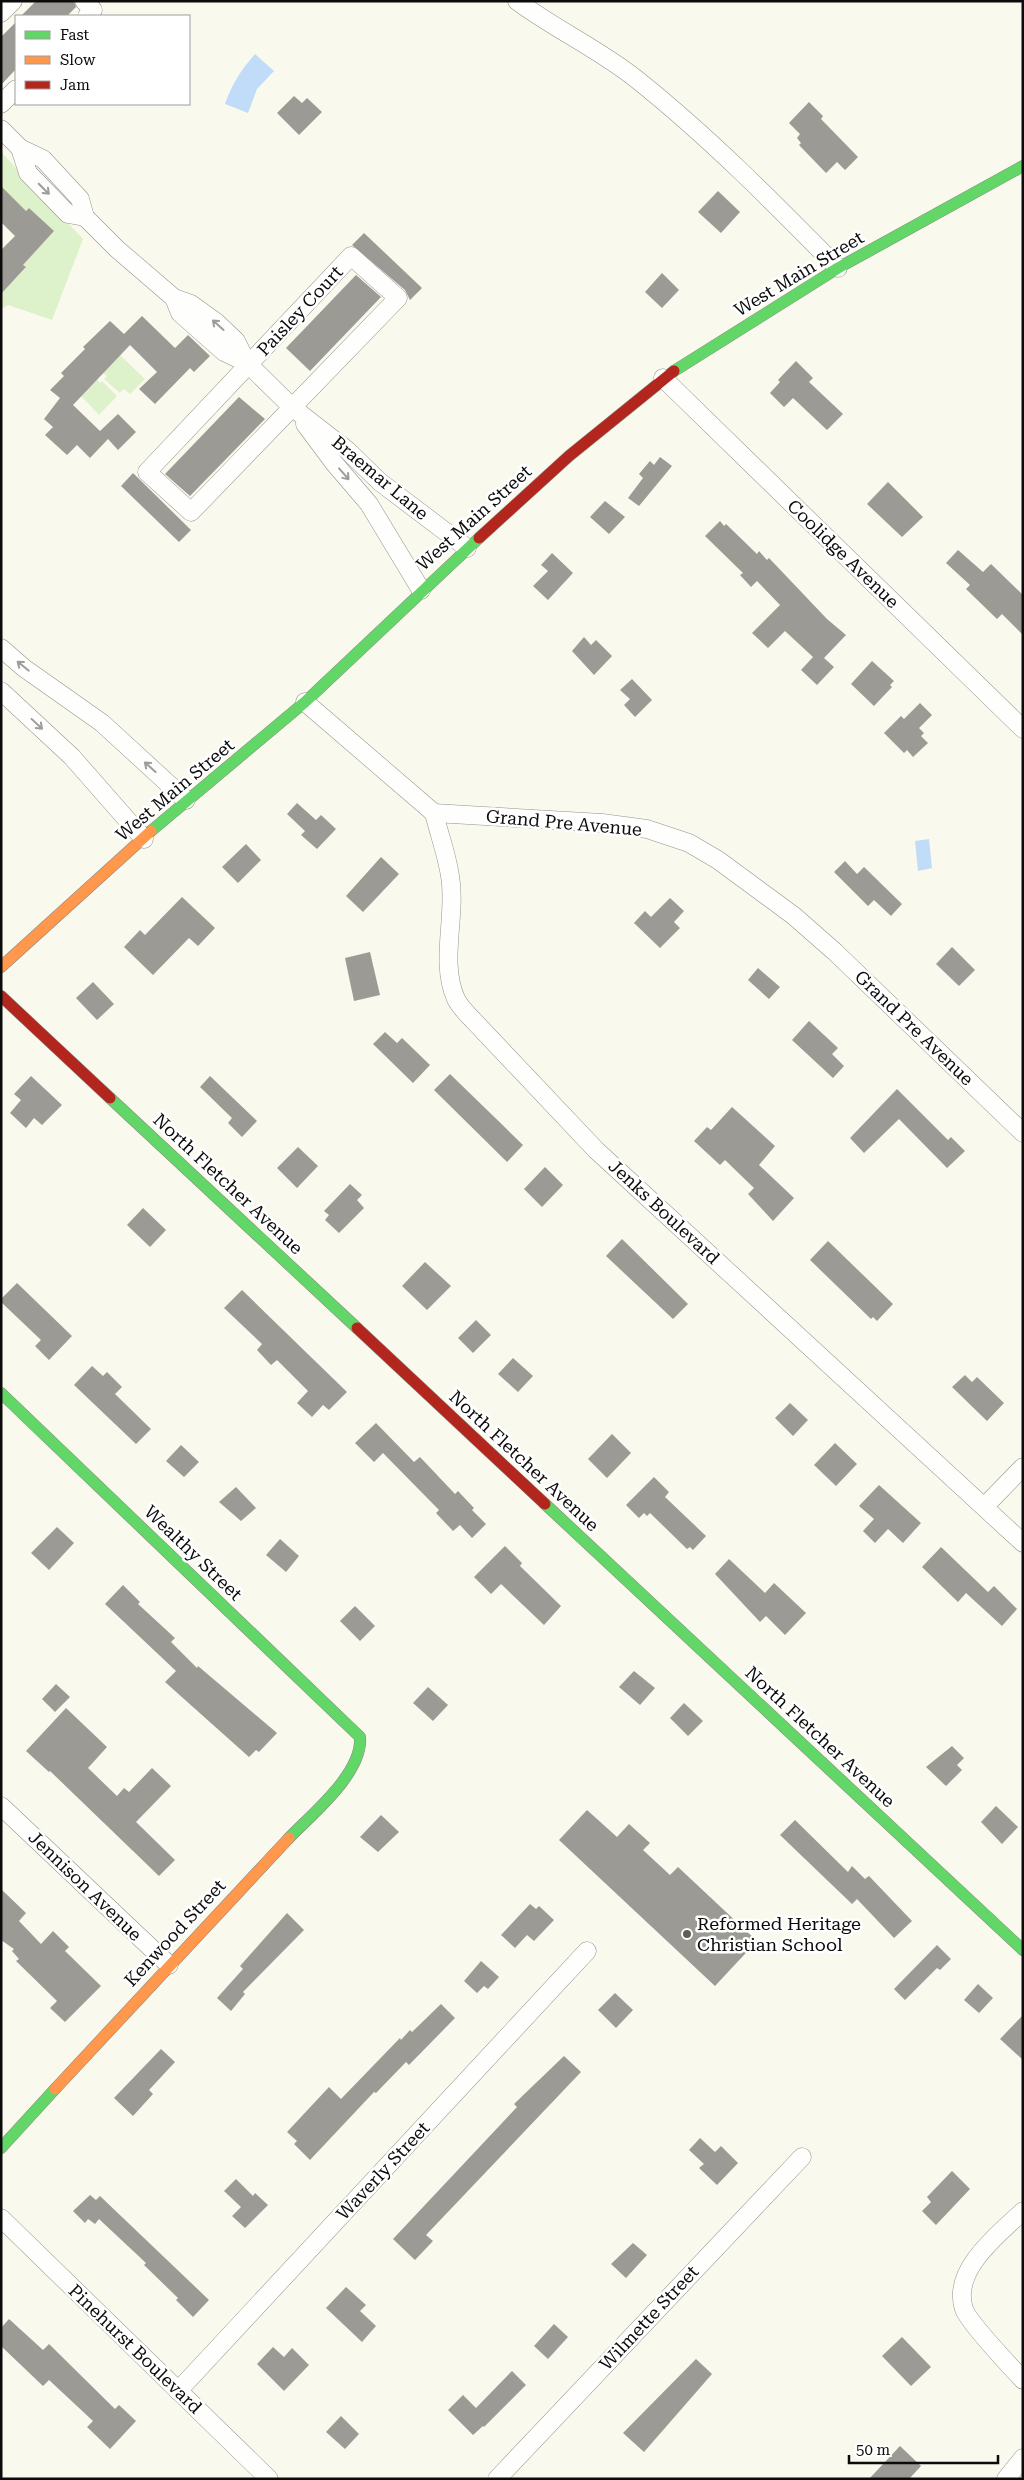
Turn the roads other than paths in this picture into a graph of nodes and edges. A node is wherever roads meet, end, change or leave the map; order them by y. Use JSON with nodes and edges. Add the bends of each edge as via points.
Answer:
{"nodes":[{"id":1,"x":13,"y":1,"type":"edge"},
{"id":2,"x":517,"y":1,"type":"edge"},
{"id":3,"x":1,"y":13,"type":"edge"},
{"id":4,"x":15,"y":90,"type":"edge"},
{"id":5,"x":1,"y":104,"type":"edge"},
{"id":6,"x":1,"y":129,"type":"edge"},
{"id":7,"x":1023,"y":166,"type":"edge"},
{"id":8,"x":838,"y":268,"type":"junction"},
{"id":9,"x":248,"y":364,"type":"junction"},
{"id":10,"x":663,"y":378,"type":"junction"},
{"id":11,"x":293,"y":408,"type":"junction"},
{"id":12,"x":467,"y":548,"type":"junction"},
{"id":13,"x":421,"y":590,"type":"junction"},
{"id":14,"x":1,"y":648,"type":"edge"},
{"id":15,"x":1,"y":691,"type":"edge"},
{"id":16,"x":305,"y":702,"type":"junction"},
{"id":17,"x":1023,"y":729,"type":"edge"},
{"id":18,"x":186,"y":800,"type":"junction"},
{"id":19,"x":434,"y":813,"type":"junction"},
{"id":20,"x":144,"y":839,"type":"junction"},
{"id":21,"x":1,"y":967,"type":"edge"},
{"id":22,"x":1,"y":996,"type":"edge"},
{"id":23,"x":1023,"y":1133,"type":"edge"},
{"id":24,"x":1,"y":1393,"type":"edge"},
{"id":25,"x":1023,"y":1467,"type":"edge"},
{"id":26,"x":984,"y":1508,"type":"junction"},
{"id":27,"x":1023,"y":1543,"type":"edge"},
{"id":28,"x":360,"y":1737,"type":"joint"},
{"id":29,"x":1,"y":1806,"type":"edge"},
{"id":30,"x":1023,"y":1950,"type":"edge"},
{"id":31,"x":587,"y":1951,"type":"dead end"},
{"id":32,"x":169,"y":1965,"type":"junction"},
{"id":33,"x":1,"y":2148,"type":"edge"},
{"id":34,"x":802,"y":2158,"type":"dead end"},
{"id":35,"x":1023,"y":2211,"type":"edge"},
{"id":36,"x":1,"y":2218,"type":"edge"},
{"id":37,"x":1023,"y":2380,"type":"edge"},
{"id":38,"x":178,"y":2391,"type":"junction"},
{"id":39,"x":1023,"y":2458,"type":"edge"},
{"id":40,"x":269,"y":2479,"type":"edge"},
{"id":41,"x":497,"y":2479,"type":"edge"},
{"id":42,"x":1006,"y":2479,"type":"edge"}],
"edges":[{"from":1,"to":3,"type":"street"},
{"from":2,"to":8,"type":"street","via":[[641,83],[712,143]]},
{"from":4,"to":5,"type":"street"},
{"from":6,"to":9,"type":"street","name":"Braemar Lane","via":[[20,148],[43,159],[80,199],[85,217],[118,249],[174,298],[191,304],[236,341]]},
{"from":7,"to":8,"type":"street","name":"West Main Street"},
{"from":8,"to":10,"type":"street","name":"West Main Street"},
{"from":9,"to":11,"type":"street","name":"Braemar Lane"},
{"from":9,"to":11,"type":"street","name":"Paisley Court","via":[[147,472],[191,512]]},
{"from":9,"to":11,"type":"street","name":"Paisley Court","via":[[351,256],[398,298]]},
{"from":10,"to":12,"type":"street","name":"West Main Street","via":[[569,456]]},
{"from":10,"to":17,"type":"street","name":"Coolidge Avenue"},
{"from":11,"to":12,"type":"street","name":"Braemar Lane","via":[[347,450],[380,482]]},
{"from":11,"to":13,"type":"street","name":"Braemar Lane","one_way":true,"via":[[369,504]]},
{"from":12,"to":13,"type":"street","name":"West Main Street"},
{"from":13,"to":16,"type":"street","name":"West Main Street"},
{"from":18,"to":14,"type":"street","one_way":true,"via":[[102,723]]},
{"from":15,"to":20,"type":"street","one_way":true,"via":[[72,756]]},
{"from":16,"to":18,"type":"street","name":"West Main Street"},
{"from":16,"to":19,"type":"street"},
{"from":18,"to":20,"type":"street","name":"West Main Street"},
{"from":19,"to":23,"type":"street","name":"Grand Pre Avenue","via":[[602,823],[648,829],[689,844],[743,877],[794,916]]},
{"from":19,"to":26,"type":"street","name":"Jenks Boulevard","via":[[451,877],[448,962],[453,989],[462,1007],[596,1150]]},
{"from":20,"to":21,"type":"street","name":"West Main Street"},
{"from":22,"to":30,"type":"street","name":"North Fletcher Avenue"},
{"from":24,"to":28,"type":"street","name":"Wealthy Street"},
{"from":25,"to":26,"type":"street"},
{"from":26,"to":27,"type":"street","name":"Jenks Boulevard"},
{"from":28,"to":32,"type":"street","name":"Kenwood Street","via":[[362,1747],[358,1758],[338,1786]]},
{"from":29,"to":32,"type":"street","name":"Jennison Avenue"},
{"from":31,"to":38,"type":"street","name":"Waverly Street"},
{"from":32,"to":33,"type":"street","name":"Kenwood Street"},
{"from":34,"to":41,"type":"street","name":"Wilmette Street"},
{"from":35,"to":37,"type":"street","via":[[973,2263],[966,2277],[963,2302],[968,2317]]},
{"from":36,"to":38,"type":"street","name":"Pinehurst Boulevard"},
{"from":38,"to":40,"type":"street","name":"Pinehurst Boulevard"},
{"from":39,"to":42,"type":"street"}]}
